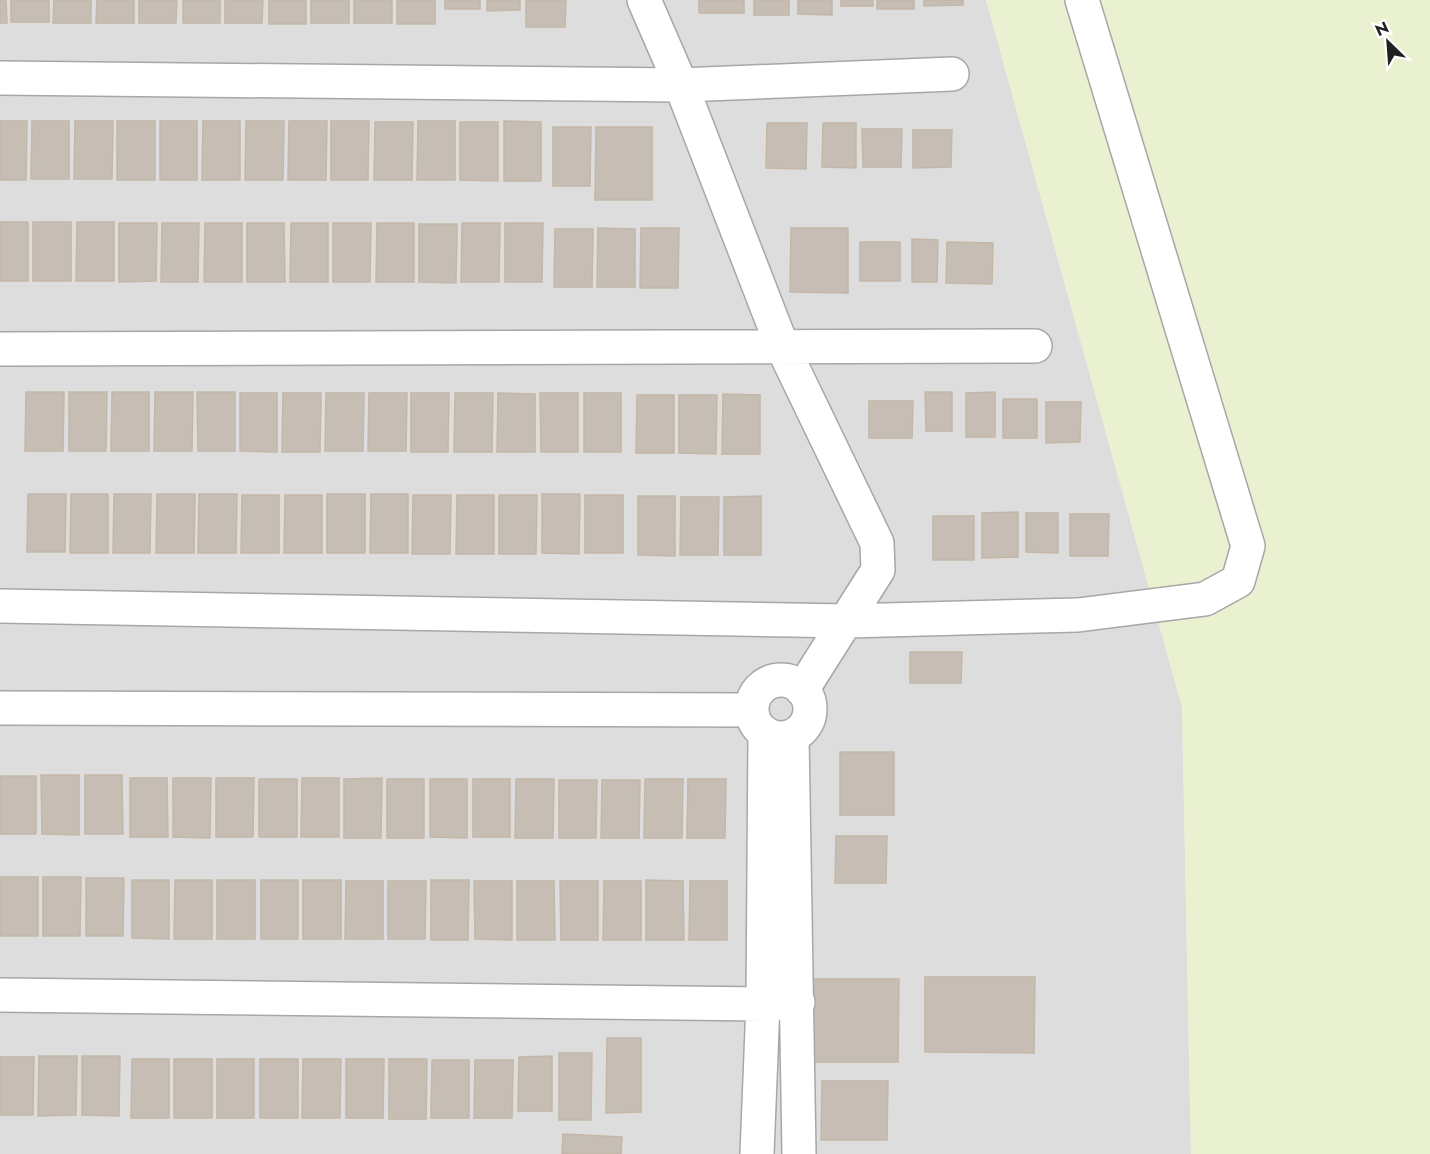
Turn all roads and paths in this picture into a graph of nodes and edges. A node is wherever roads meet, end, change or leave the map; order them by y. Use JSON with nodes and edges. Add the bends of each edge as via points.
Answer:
{"nodes":[{"id":1,"x":644,"y":0,"type":"edge"},
{"id":2,"x":1082,"y":0,"type":"edge"},
{"id":3,"x":952,"y":74,"type":"dead end"},
{"id":4,"x":0,"y":78,"type":"edge"},
{"id":5,"x":681,"y":85,"type":"junction"},
{"id":6,"x":782,"y":346,"type":"junction"},
{"id":7,"x":1035,"y":346,"type":"dead end"},
{"id":8,"x":0,"y":349,"type":"edge"},
{"id":9,"x":0,"y":606,"type":"edge"},
{"id":10,"x":847,"y":621,"type":"junction"},
{"id":11,"x":802,"y":690,"type":"junction"},
{"id":12,"x":0,"y":708,"type":"edge"},
{"id":13,"x":770,"y":726,"type":"junction"},
{"id":14,"x":0,"y":995,"type":"edge"},
{"id":15,"x":798,"y":1002,"type":"junction"},
{"id":16,"x":763,"y":1004,"type":"junction"},
{"id":17,"x":757,"y":1154,"type":"edge"},
{"id":18,"x":799,"y":1154,"type":"edge"}],
"edges":[{"from":1,"to":5,"type":"street"},
{"from":2,"to":10,"type":"street","via":[[1248,546],[1239,581],[1204,599],[1078,615]]},
{"from":3,"to":5,"type":"street"},
{"from":4,"to":5,"type":"street"},
{"from":5,"to":6,"type":"street"},
{"from":6,"to":7,"type":"street"},
{"from":6,"to":8,"type":"street"},
{"from":6,"to":10,"type":"street","via":[[877,543],[878,570]]},
{"from":9,"to":10,"type":"street"},
{"from":10,"to":11,"type":"street"},
{"from":11,"to":13,"type":"street","via":[[810,706],[806,724]]},
{"from":11,"to":13,"type":"street","via":[[788,681],[770,683],[757,693]]},
{"from":12,"to":13,"type":"street"},
{"from":13,"to":15,"type":"street"},
{"from":13,"to":16,"type":"street"},
{"from":14,"to":16,"type":"street"},
{"from":15,"to":16,"type":"street"},
{"from":15,"to":18,"type":"street"},
{"from":16,"to":17,"type":"street"}]}
